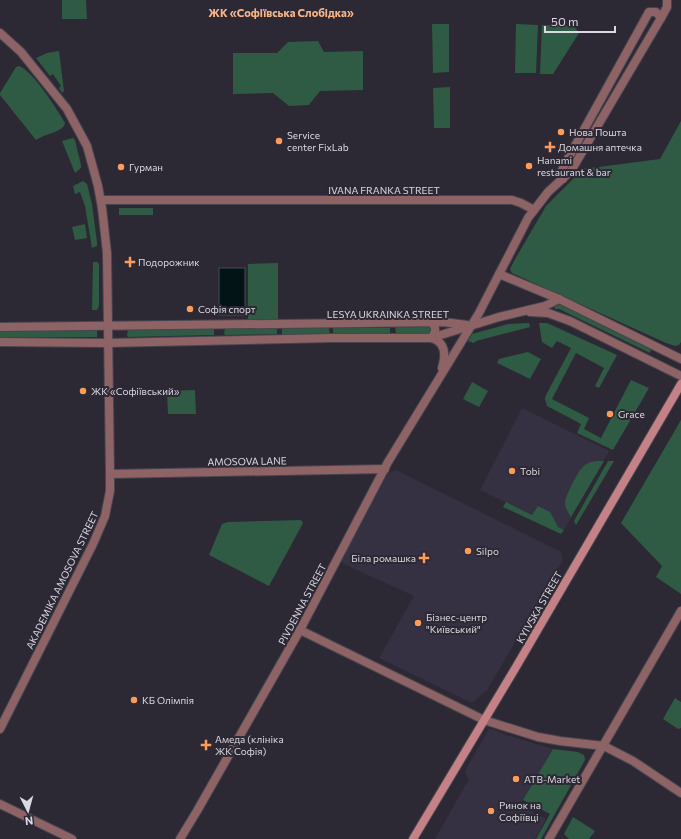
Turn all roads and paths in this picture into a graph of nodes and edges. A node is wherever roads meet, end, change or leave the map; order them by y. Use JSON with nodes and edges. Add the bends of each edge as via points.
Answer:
{"nodes":[{"id":1,"x":667,"y":0,"type":"edge"},
{"id":2,"x":661,"y":18,"type":"junction"},
{"id":3,"x":0,"y":34,"type":"edge"},
{"id":4,"x":563,"y":179,"type":"junction"},
{"id":5,"x":101,"y":200,"type":"junction"},
{"id":6,"x":534,"y":210,"type":"junction"},
{"id":7,"x":499,"y":274,"type":"junction"},
{"id":8,"x":559,"y":299,"type":"junction"},
{"id":9,"x":523,"y":312,"type":"junction"},
{"id":10,"x":431,"y":322,"type":"junction"},
{"id":11,"x":223,"y":324,"type":"junction"},
{"id":12,"x":471,"y":325,"type":"junction"},
{"id":13,"x":107,"y":326,"type":"junction"},
{"id":14,"x":0,"y":327,"type":"edge"},
{"id":15,"x":431,"y":338,"type":"junction"},
{"id":16,"x":223,"y":340,"type":"junction"},
{"id":17,"x":0,"y":342,"type":"edge"},
{"id":18,"x":108,"y":343,"type":"junction"},
{"id":19,"x":681,"y":359,"type":"edge"},
{"id":20,"x":440,"y":376,"type":"junction"},
{"id":21,"x":681,"y":376,"type":"edge"},
{"id":22,"x":681,"y":384,"type":"edge"},
{"id":23,"x":385,"y":469,"type":"junction"},
{"id":24,"x":110,"y":474,"type":"junction"},
{"id":25,"x":681,"y":611,"type":"edge"},
{"id":26,"x":300,"y":630,"type":"junction"},
{"id":27,"x":484,"y":720,"type":"junction"},
{"id":28,"x":0,"y":729,"type":"edge"},
{"id":29,"x":604,"y":746,"type":"junction"},
{"id":30,"x":681,"y":793,"type":"edge"},
{"id":31,"x":0,"y":804,"type":"edge"},
{"id":32,"x":72,"y":839,"type":"edge"},
{"id":33,"x":180,"y":839,"type":"edge"},
{"id":34,"x":413,"y":839,"type":"edge"},
{"id":35,"x":549,"y":839,"type":"edge"}],
"edges":[{"from":1,"to":2,"type":"street"},
{"from":2,"to":4,"type":"street","via":[[571,172]]},
{"from":2,"to":4,"type":"street","via":[[656,12],[649,12],[564,164]]},
{"from":3,"to":5,"type":"street","name":"AKADEMIKA AMOSOVA STREET","via":[[21,52],[67,109],[87,146]]},
{"from":4,"to":6,"type":"street","via":[[548,192]]},
{"from":5,"to":6,"type":"street","name":"IVANA FRANKA STREET","via":[[512,200]]},
{"from":5,"to":13,"type":"street","name":"AKADEMIKA AMOSOVA STREET","via":[[107,253]]},
{"from":6,"to":7,"type":"street"},
{"from":7,"to":8,"type":"street"},
{"from":7,"to":12,"type":"street"},
{"from":8,"to":9,"type":"street","via":[[546,306]]},
{"from":8,"to":19,"type":"street"},
{"from":9,"to":12,"type":"street"},
{"from":9,"to":21,"type":"street","via":[[548,313],[570,321]]},
{"from":10,"to":11,"type":"street","name":"LESYA UKRAINKA STREET"},
{"from":10,"to":12,"type":"street","name":"LESYA UKRAINKA STREET"},
{"from":10,"to":15,"type":"street","via":[[436,330]]},
{"from":11,"to":13,"type":"street","name":"LESYA UKRAINKA STREET"},
{"from":11,"to":16,"type":"street","via":[[219,331]]},
{"from":12,"to":15,"type":"street","name":"LESYA UKRAINKA STREET"},
{"from":12,"to":20,"type":"street","name":"PIVDENNA STREET"},
{"from":13,"to":14,"type":"street","name":"LESYA UKRAINKA STREET"},
{"from":13,"to":18,"type":"street","name":"AKADEMIKA AMOSOVA STREET"},
{"from":15,"to":16,"type":"street","name":"LESYA UKRAINKA STREET"},
{"from":15,"to":20,"type":"street","name":"PIVDENNA STREET","via":[[444,346],[445,354]]},
{"from":16,"to":18,"type":"street","name":"LESYA UKRAINKA STREET"},
{"from":17,"to":18,"type":"street","name":"LESYA UKRAINKA STREET"},
{"from":18,"to":24,"type":"street","name":"AKADEMIKA AMOSOVA STREET"},
{"from":20,"to":23,"type":"street","name":"PIVDENNA STREET"},
{"from":22,"to":27,"type":"main road","name":"KYIVSKA STREET"},
{"from":23,"to":24,"type":"street","name":"AMOSOVA LANE"},
{"from":23,"to":26,"type":"street","name":"PIVDENNA STREET"},
{"from":24,"to":28,"type":"street","name":"AKADEMIKA AMOSOVA STREET","via":[[110,491],[105,516],[93,544]]},
{"from":25,"to":29,"type":"street"},
{"from":26,"to":27,"type":"street"},
{"from":26,"to":33,"type":"street","name":"PIVDENNA STREET"},
{"from":27,"to":29,"type":"street","via":[[538,737]]},
{"from":27,"to":34,"type":"main road","name":"KYIVSKA STREET"},
{"from":29,"to":30,"type":"street","via":[[633,761]]},
{"from":29,"to":35,"type":"street"},
{"from":31,"to":32,"type":"street"}]}
